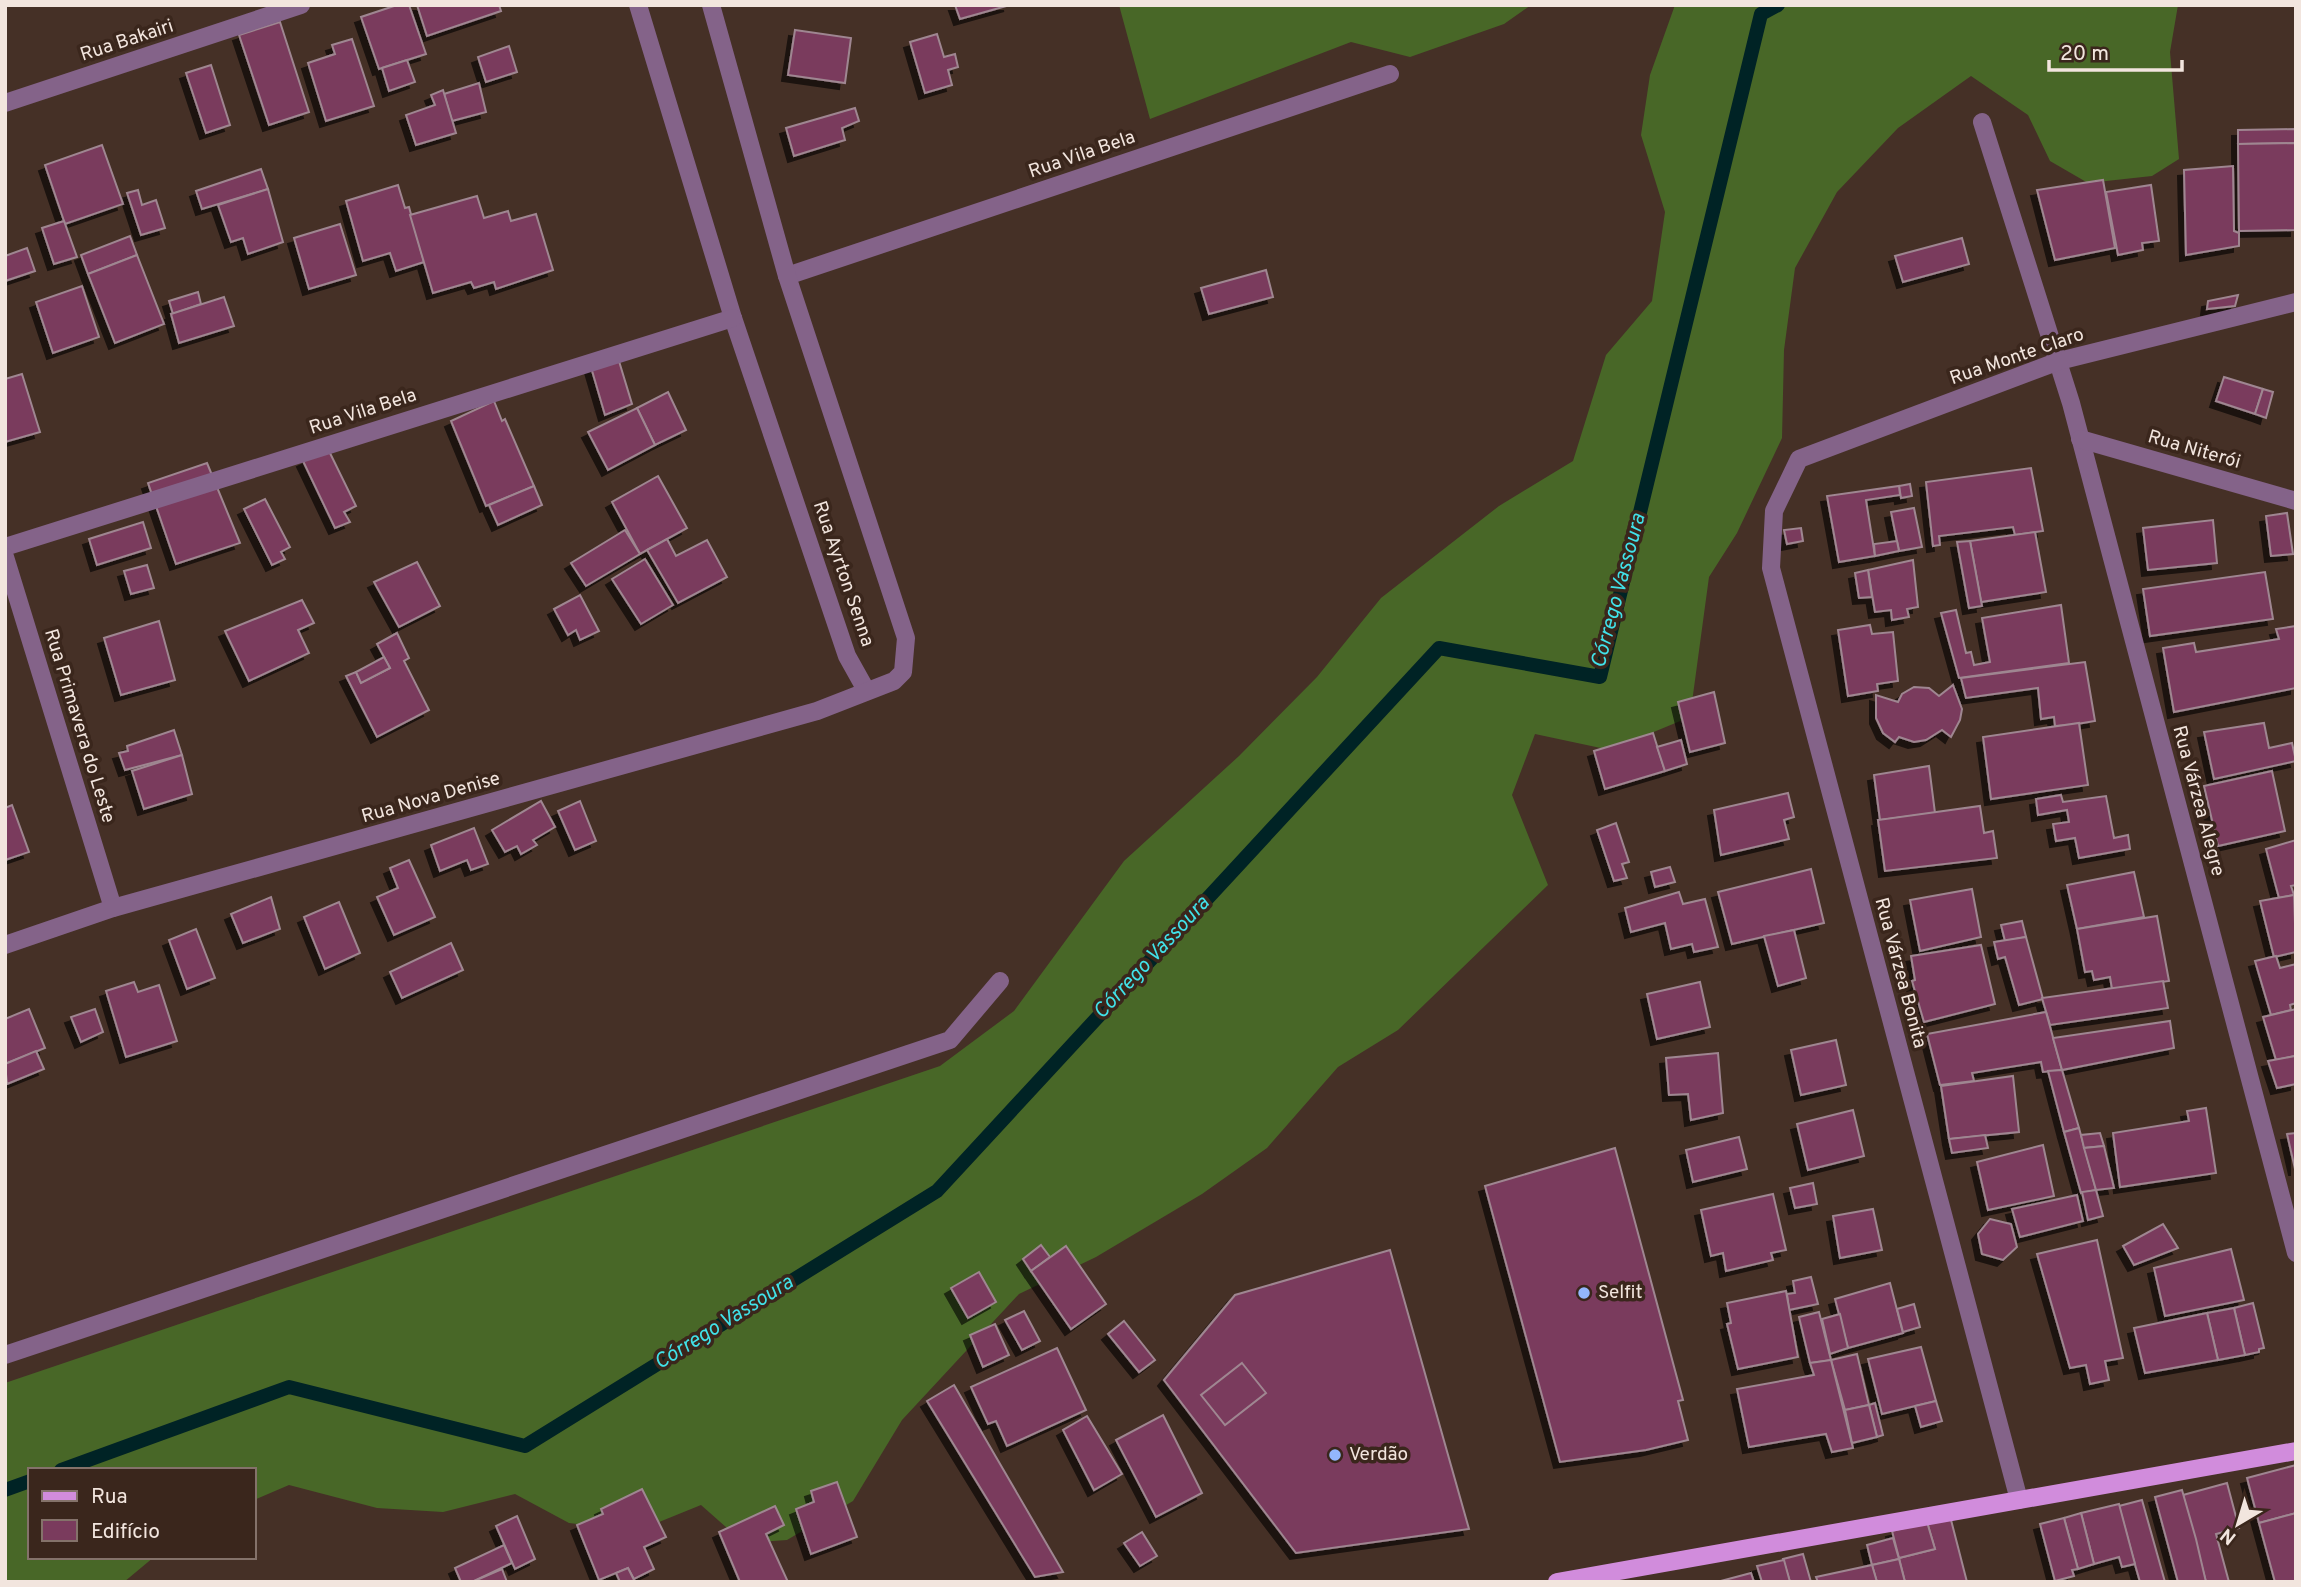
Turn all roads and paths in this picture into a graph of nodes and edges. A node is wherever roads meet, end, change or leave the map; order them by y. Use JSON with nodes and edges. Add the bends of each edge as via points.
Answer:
{"nodes":[{"id":1,"x":301,"y":5,"type":"edge"},
{"id":2,"x":638,"y":5,"type":"edge"},
{"id":3,"x":711,"y":5,"type":"edge"},
{"id":4,"x":1390,"y":74,"type":"dead end"},
{"id":5,"x":5,"y":103,"type":"edge"},
{"id":6,"x":1982,"y":122,"type":"dead end"},
{"id":7,"x":788,"y":276,"type":"junction"},
{"id":8,"x":2296,"y":302,"type":"edge"},
{"id":9,"x":733,"y":318,"type":"junction"},
{"id":10,"x":2059,"y":360,"type":"junction"},
{"id":11,"x":2080,"y":439,"type":"junction"},
{"id":12,"x":1799,"y":459,"type":"joint"},
{"id":13,"x":2296,"y":501,"type":"edge"},
{"id":14,"x":5,"y":547,"type":"edge"},
{"id":15,"x":5,"y":557,"type":"edge"},
{"id":16,"x":866,"y":690,"type":"junction"},
{"id":17,"x":113,"y":908,"type":"junction"},
{"id":18,"x":5,"y":945,"type":"edge"},
{"id":19,"x":1000,"y":981,"type":"dead end"},
{"id":20,"x":2296,"y":1253,"type":"edge"},
{"id":21,"x":5,"y":1355,"type":"edge"},
{"id":22,"x":2296,"y":1451,"type":"edge"},
{"id":23,"x":2020,"y":1500,"type":"junction"},
{"id":24,"x":1557,"y":1582,"type":"edge"}],
"edges":[{"from":1,"to":5,"type":"street","name":"Rua Bakairi"},
{"from":2,"to":9,"type":"street","name":"Rua Ayrton Senna"},
{"from":3,"to":7,"type":"street","name":"Rua Ayrton Senna"},
{"from":4,"to":7,"type":"street","name":"Rua Vila Bela"},
{"from":6,"to":10,"type":"street","name":"Rua Várzea Alegre"},
{"from":7,"to":16,"type":"street","name":"Rua Ayrton Senna","via":[[906,638],[903,671],[894,681]]},
{"from":8,"to":10,"type":"street","name":"Rua Monte Claro"},
{"from":9,"to":14,"type":"street","name":"Rua Vila Bela"},
{"from":9,"to":16,"type":"street","name":"Rua Ayrton Senna","via":[[847,656]]},
{"from":10,"to":11,"type":"street","name":"Rua Várzea Alegre"},
{"from":10,"to":12,"type":"street","name":"Rua Monte Claro"},
{"from":11,"to":13,"type":"street","name":"Rua Niterói"},
{"from":11,"to":20,"type":"street","name":"Rua Várzea Alegre"},
{"from":12,"to":23,"type":"street","name":"Rua Várzea Bonita","via":[[1774,511],[1771,568]]},
{"from":15,"to":17,"type":"street","name":"Rua Primavera do Leste"},
{"from":16,"to":17,"type":"street","name":"Rua Nova Denise","via":[[817,711]]},
{"from":17,"to":18,"type":"street","name":"Rua Nova Denise"},
{"from":19,"to":21,"type":"street","via":[[950,1040]]},
{"from":22,"to":23,"type":"main road"},
{"from":23,"to":24,"type":"main road"}]}
